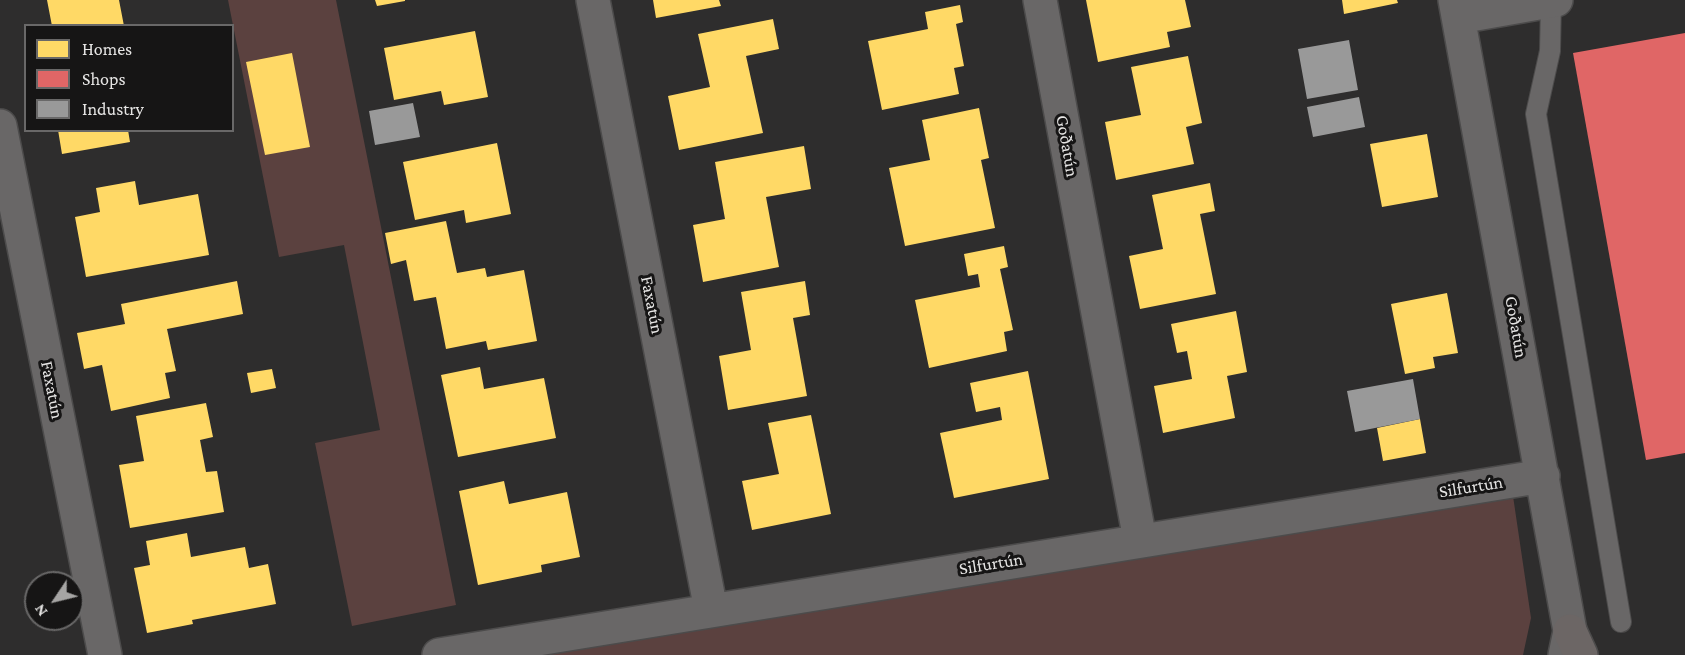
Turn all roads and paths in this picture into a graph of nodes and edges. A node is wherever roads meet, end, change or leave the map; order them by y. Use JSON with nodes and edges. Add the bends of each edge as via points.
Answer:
{"nodes":[{"id":1,"x":593,"y":0,"type":"edge"},
{"id":2,"x":1040,"y":0,"type":"edge"},
{"id":3,"x":1556,"y":0,"type":"edge"},
{"id":4,"x":1551,"y":1,"type":"edge"},
{"id":5,"x":1457,"y":8,"type":"edge"},
{"id":6,"x":0,"y":126,"type":"edge"},
{"id":7,"x":1543,"y":476,"type":"junction"},
{"id":8,"x":1140,"y":540,"type":"junction"},
{"id":9,"x":711,"y":610,"type":"junction"},
{"id":10,"x":1621,"y":622,"type":"dead end"},
{"id":11,"x":1572,"y":647,"type":"edge"},
{"id":12,"x":105,"y":655,"type":"edge"},
{"id":13,"x":439,"y":655,"type":"edge"}],
"edges":[{"from":1,"to":9,"type":"street","name":"Faxatún"},
{"from":2,"to":8,"type":"street","name":"Goðatún"},
{"from":3,"to":4,"type":"street"},
{"from":4,"to":5,"type":"street"},
{"from":4,"to":10,"type":"lane","via":[[1550,51],[1536,114]]},
{"from":5,"to":7,"type":"street","name":"Goðatún"},
{"from":6,"to":12,"type":"street","name":"Faxatún"},
{"from":7,"to":8,"type":"street","name":"Silfurtún"},
{"from":7,"to":11,"type":"street","name":"Goðatún"},
{"from":8,"to":9,"type":"street","name":"Silfurtún"},
{"from":9,"to":13,"type":"street","name":"Silfurtún"}]}
